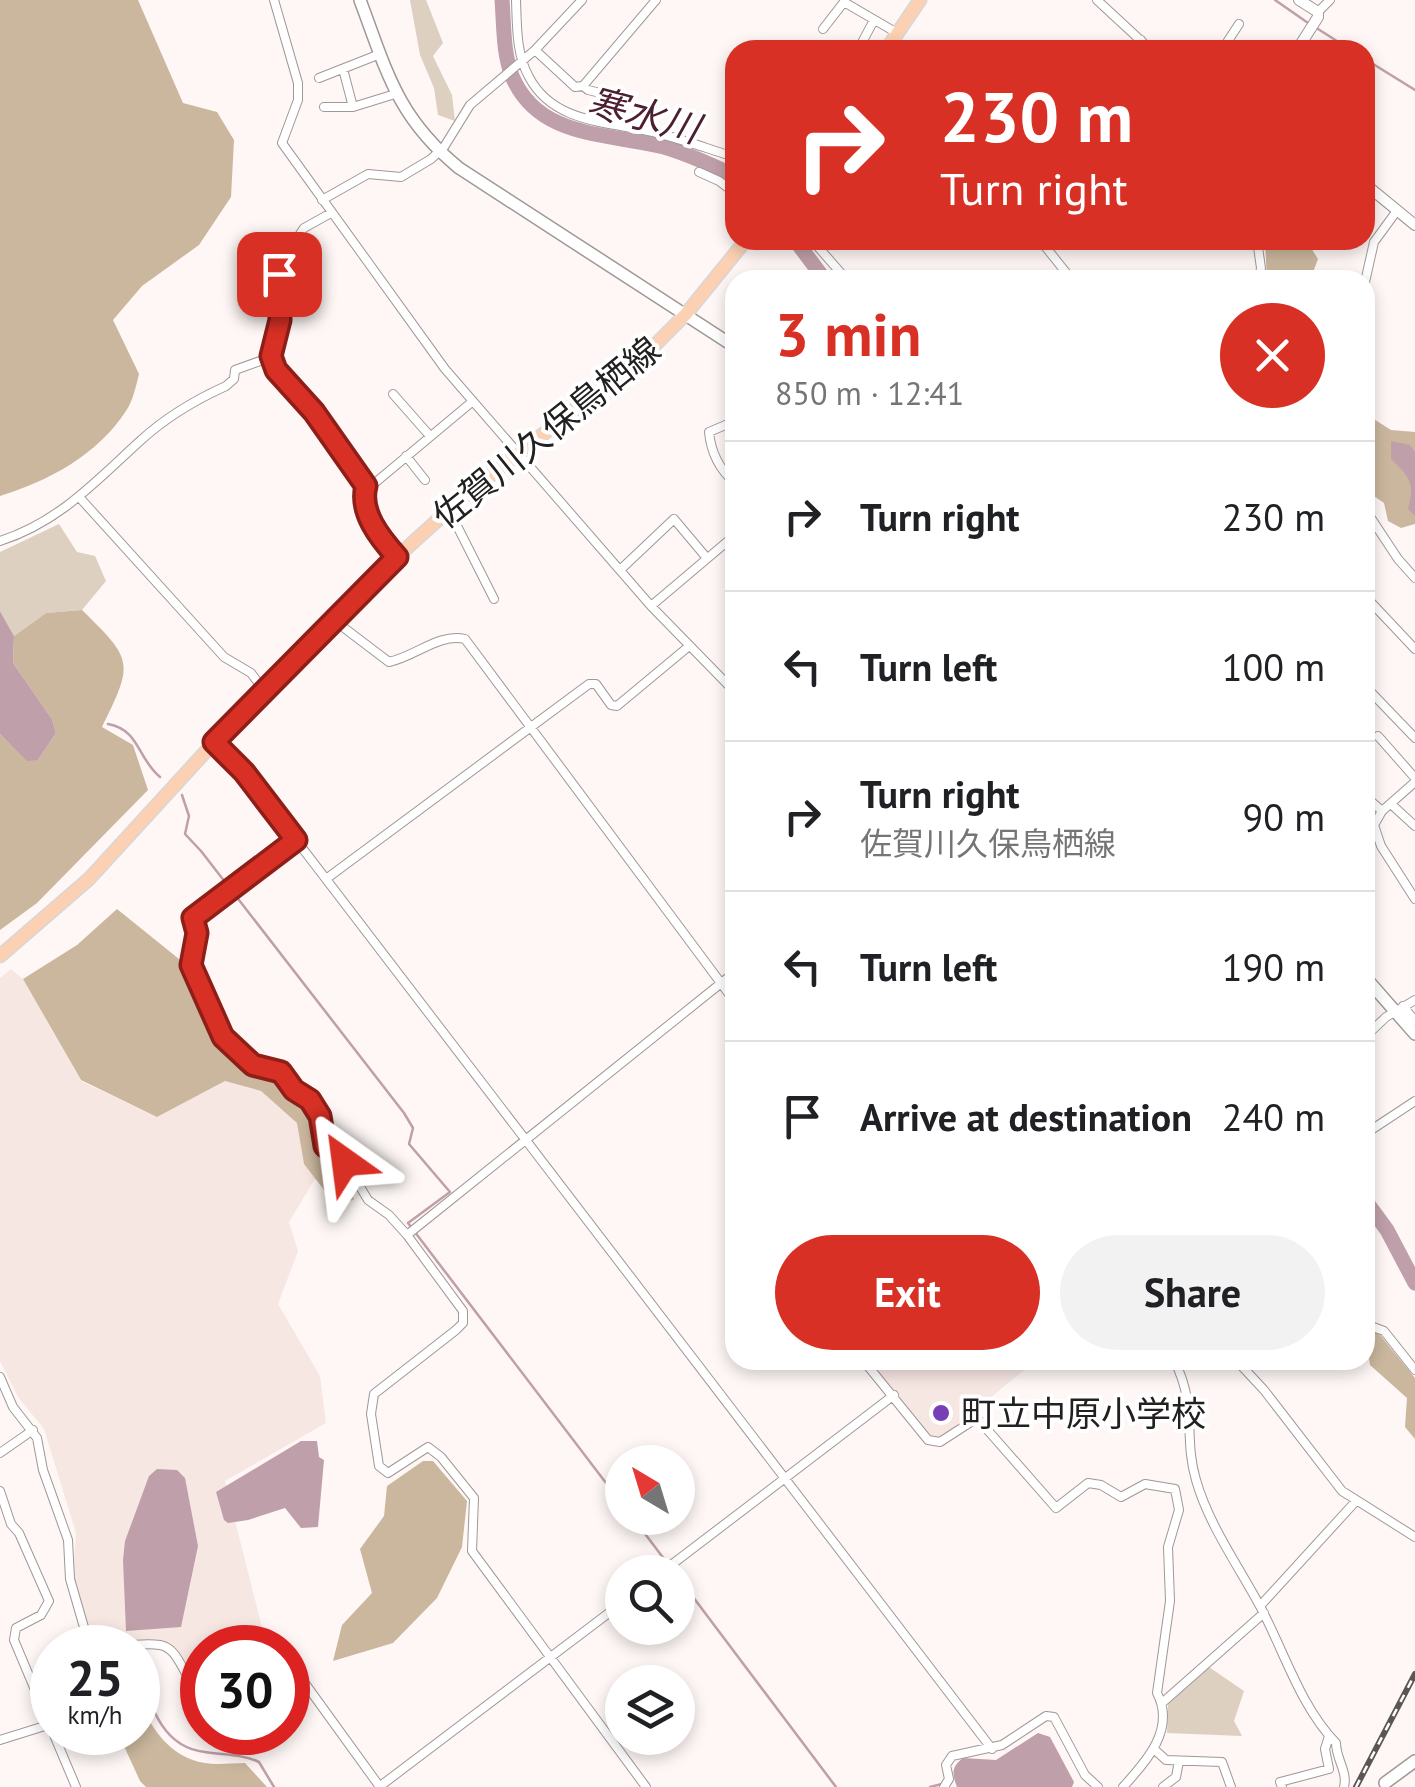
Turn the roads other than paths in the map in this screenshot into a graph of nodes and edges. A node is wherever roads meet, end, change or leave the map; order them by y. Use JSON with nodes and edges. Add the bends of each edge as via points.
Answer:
{"nodes":[{"id":1,"x":274,"y":0,"type":"edge"},
{"id":2,"x":360,"y":0,"type":"edge"},
{"id":3,"x":516,"y":0,"type":"edge"},
{"id":4,"x":582,"y":0,"type":"edge"},
{"id":5,"x":656,"y":0,"type":"edge"},
{"id":6,"x":920,"y":0,"type":"edge"},
{"id":7,"x":1097,"y":0,"type":"edge"},
{"id":8,"x":1299,"y":0,"type":"edge"},
{"id":9,"x":1330,"y":0,"type":"edge"},
{"id":10,"x":874,"y":20,"type":"junction"},
{"id":11,"x":1314,"y":21,"type":"junction"},
{"id":12,"x":1239,"y":24,"type":"dead end"},
{"id":13,"x":823,"y":29,"type":"dead end"},
{"id":14,"x":897,"y":34,"type":"junction"},
{"id":15,"x":863,"y":40,"type":"edge"},
{"id":16,"x":893,"y":40,"type":"edge"},
{"id":17,"x":1141,"y":40,"type":"edge"},
{"id":18,"x":1229,"y":40,"type":"edge"},
{"id":19,"x":1303,"y":40,"type":"edge"},
{"id":20,"x":535,"y":50,"type":"junction"},
{"id":21,"x":380,"y":54,"type":"junction"},
{"id":22,"x":522,"y":60,"type":"junction"},
{"id":23,"x":343,"y":70,"type":"junction"},
{"id":24,"x":319,"y":78,"type":"dead end"},
{"id":25,"x":583,"y":86,"type":"junction"},
{"id":26,"x":395,"y":94,"type":"junction"},
{"id":27,"x":625,"y":99,"type":"dead end"},
{"id":28,"x":324,"y":107,"type":"dead end"},
{"id":29,"x":353,"y":107,"type":"junction"},
{"id":30,"x":440,"y":152,"type":"junction"},
{"id":31,"x":725,"y":154,"type":"edge"},
{"id":32,"x":700,"y":172,"type":"dead end"},
{"id":33,"x":725,"y":185,"type":"edge"},
{"id":34,"x":1375,"y":193,"type":"edge"},
{"id":35,"x":322,"y":200,"type":"junction"},
{"id":36,"x":330,"y":212,"type":"junction"},
{"id":37,"x":1396,"y":212,"type":"junction"},
{"id":38,"x":1415,"y":225,"type":"edge"},
{"id":39,"x":1375,"y":241,"type":"edge"},
{"id":40,"x":738,"y":250,"type":"edge"},
{"id":41,"x":821,"y":250,"type":"edge"},
{"id":42,"x":1048,"y":250,"type":"edge"},
{"id":43,"x":838,"y":270,"type":"edge"},
{"id":44,"x":1064,"y":270,"type":"edge"},
{"id":45,"x":686,"y":314,"type":"junction"},
{"id":46,"x":725,"y":339,"type":"edge"},
{"id":47,"x":271,"y":356,"type":"junction"},
{"id":48,"x":393,"y":394,"type":"dead end"},
{"id":49,"x":474,"y":401,"type":"junction"},
{"id":50,"x":725,"y":425,"type":"edge"},
{"id":51,"x":430,"y":436,"type":"junction"},
{"id":52,"x":519,"y":452,"type":"junction"},
{"id":53,"x":406,"y":456,"type":"junction"},
{"id":54,"x":725,"y":474,"type":"edge"},
{"id":55,"x":425,"y":480,"type":"dead end"},
{"id":56,"x":366,"y":486,"type":"junction"},
{"id":57,"x":80,"y":498,"type":"junction"},
{"id":58,"x":448,"y":510,"type":"junction"},
{"id":59,"x":1375,"y":526,"type":"edge"},
{"id":60,"x":0,"y":541,"type":"edge"},
{"id":61,"x":725,"y":543,"type":"edge"},
{"id":62,"x":397,"y":557,"type":"junction"},
{"id":63,"x":706,"y":557,"type":"junction"},
{"id":64,"x":620,"y":570,"type":"junction"},
{"id":65,"x":1415,"y":578,"type":"edge"},
{"id":66,"x":494,"y":600,"type":"dead end"},
{"id":67,"x":651,"y":606,"type":"junction"},
{"id":68,"x":1375,"y":607,"type":"edge"},
{"id":69,"x":335,"y":621,"type":"junction"},
{"id":70,"x":688,"y":647,"type":"junction"},
{"id":71,"x":1415,"y":649,"type":"edge"},
{"id":72,"x":725,"y":682,"type":"edge"},
{"id":73,"x":263,"y":689,"type":"junction"},
{"id":74,"x":1375,"y":696,"type":"edge"},
{"id":75,"x":530,"y":727,"type":"junction"},
{"id":76,"x":1378,"y":736,"type":"dead end"},
{"id":77,"x":1415,"y":738,"type":"edge"},
{"id":78,"x":214,"y":742,"type":"junction"},
{"id":79,"x":1415,"y":780,"type":"edge"},
{"id":80,"x":1391,"y":804,"type":"junction"},
{"id":81,"x":1375,"y":805,"type":"edge"},
{"id":82,"x":1382,"y":811,"type":"junction"},
{"id":83,"x":1415,"y":826,"type":"edge"},
{"id":84,"x":1375,"y":829,"type":"edge"},
{"id":85,"x":1375,"y":836,"type":"edge"},
{"id":86,"x":296,"y":840,"type":"junction"},
{"id":87,"x":326,"y":879,"type":"junction"},
{"id":88,"x":1415,"y":899,"type":"edge"},
{"id":89,"x":0,"y":956,"type":"edge"},
{"id":90,"x":725,"y":981,"type":"edge"},
{"id":91,"x":721,"y":984,"type":"junction"},
{"id":92,"x":1375,"y":987,"type":"edge"},
{"id":93,"x":725,"y":989,"type":"edge"},
{"id":94,"x":1415,"y":1000,"type":"edge"},
{"id":95,"x":1399,"y":1010,"type":"junction"},
{"id":96,"x":1415,"y":1021,"type":"edge"},
{"id":97,"x":1375,"y":1029,"type":"edge"},
{"id":98,"x":1415,"y":1034,"type":"edge"},
{"id":99,"x":1415,"y":1101,"type":"edge"},
{"id":100,"x":1375,"y":1127,"type":"edge"},
{"id":101,"x":526,"y":1141,"type":"junction"},
{"id":102,"x":407,"y":1234,"type":"junction"},
{"id":103,"x":1375,"y":1328,"type":"edge"},
{"id":104,"x":873,"y":1370,"type":"edge"},
{"id":105,"x":1178,"y":1370,"type":"edge"},
{"id":106,"x":1245,"y":1370,"type":"edge"},
{"id":107,"x":1415,"y":1370,"type":"edge"},
{"id":108,"x":0,"y":1377,"type":"edge"},
{"id":109,"x":894,"y":1395,"type":"junction"},
{"id":110,"x":33,"y":1430,"type":"junction"},
{"id":111,"x":0,"y":1453,"type":"edge"},
{"id":112,"x":787,"y":1479,"type":"junction"},
{"id":113,"x":0,"y":1491,"type":"edge"},
{"id":114,"x":1356,"y":1502,"type":"junction"},
{"id":115,"x":1415,"y":1537,"type":"edge"},
{"id":116,"x":686,"y":1555,"type":"edge"},
{"id":117,"x":1262,"y":1610,"type":"junction"},
{"id":118,"x":605,"y":1616,"type":"edge"},
{"id":119,"x":83,"y":1625,"type":"edge"},
{"id":120,"x":160,"y":1644,"type":"edge"},
{"id":121,"x":549,"y":1658,"type":"junction"},
{"id":122,"x":180,"y":1664,"type":"edge"},
{"id":123,"x":30,"y":1678,"type":"edge"},
{"id":124,"x":310,"y":1690,"type":"edge"},
{"id":125,"x":1162,"y":1703,"type":"junction"},
{"id":126,"x":30,"y":1731,"type":"edge"},
{"id":127,"x":1329,"y":1736,"type":"junction"},
{"id":128,"x":0,"y":1740,"type":"edge"},
{"id":129,"x":992,"y":1748,"type":"junction"},
{"id":130,"x":1155,"y":1750,"type":"junction"},
{"id":131,"x":62,"y":1755,"type":"edge"},
{"id":132,"x":1179,"y":1760,"type":"junction"},
{"id":133,"x":1415,"y":1761,"type":"edge"},
{"id":134,"x":946,"y":1785,"type":"edge"},
{"id":135,"x":1384,"y":1785,"type":"edge"},
{"id":136,"x":76,"y":1787,"type":"edge"},
{"id":137,"x":380,"y":1787,"type":"edge"},
{"id":138,"x":646,"y":1787,"type":"edge"},
{"id":139,"x":1098,"y":1787,"type":"edge"},
{"id":140,"x":1123,"y":1787,"type":"edge"},
{"id":141,"x":1163,"y":1787,"type":"edge"},
{"id":142,"x":1230,"y":1787,"type":"edge"},
{"id":143,"x":1282,"y":1787,"type":"edge"},
{"id":144,"x":1344,"y":1787,"type":"edge"}],
"edges":[{"from":1,"to":35,"type":"street","via":[[298,83],[282,143]]},
{"from":2,"to":21,"type":"main road"},
{"from":3,"to":22,"type":"street"},
{"from":4,"to":20,"type":"street"},
{"from":5,"to":25,"type":"street"},
{"from":6,"to":14,"type":"main road"},
{"from":7,"to":17,"type":"street"},
{"from":8,"to":11,"type":"street"},
{"from":9,"to":11,"type":"street"},
{"from":10,"to":13,"type":"street","via":[[844,2]]},
{"from":10,"to":14,"type":"street"},
{"from":10,"to":15,"type":"street"},
{"from":11,"to":19,"type":"street"},
{"from":12,"to":18,"type":"street"},
{"from":14,"to":16,"type":"main road"},
{"from":20,"to":22,"type":"street"},
{"from":20,"to":25,"type":"street"},
{"from":21,"to":23,"type":"street"},
{"from":21,"to":26,"type":"main road"},
{"from":22,"to":30,"type":"street","via":[[470,105]]},
{"from":22,"to":31,"type":"street","via":[[536,90],[564,112]]},
{"from":23,"to":24,"type":"street"},
{"from":23,"to":29,"type":"street"},
{"from":25,"to":27,"type":"street"},
{"from":26,"to":29,"type":"street"},
{"from":26,"to":30,"type":"main road"},
{"from":28,"to":29,"type":"street"},
{"from":30,"to":35,"type":"street","via":[[401,177],[368,174]]},
{"from":30,"to":45,"type":"main road"},
{"from":32,"to":33,"type":"street"},
{"from":34,"to":37,"type":"street"},
{"from":35,"to":36,"type":"street"},
{"from":36,"to":47,"type":"street","via":[[304,228],[284,258]]},
{"from":36,"to":49,"type":"street"},
{"from":37,"to":38,"type":"street"},
{"from":37,"to":39,"type":"street"},
{"from":40,"to":45,"type":"main road","name":"佐賀川久保鳥栖線"},
{"from":41,"to":43,"type":"street"},
{"from":42,"to":44,"type":"street"},
{"from":45,"to":46,"type":"main road"},
{"from":45,"to":52,"type":"main road","name":"佐賀川久保鳥栖線","via":[[630,368]]},
{"from":47,"to":56,"type":"street"},
{"from":47,"to":57,"type":"street","via":[[236,370],[226,386],[162,422]]},
{"from":48,"to":51,"type":"street"},
{"from":49,"to":51,"type":"street"},
{"from":49,"to":52,"type":"street"},
{"from":50,"to":54,"type":"street","via":[[708,432]]},
{"from":51,"to":53,"type":"street"},
{"from":52,"to":58,"type":"main road","name":"佐賀川久保鳥栖線"},
{"from":52,"to":64,"type":"street"},
{"from":53,"to":55,"type":"street"},
{"from":53,"to":56,"type":"street"},
{"from":56,"to":62,"type":"street","via":[[362,499],[371,522]]},
{"from":57,"to":60,"type":"street","via":[[41,525]]},
{"from":57,"to":73,"type":"street","via":[[224,657]]},
{"from":58,"to":62,"type":"main road","name":"佐賀川久保鳥栖線"},
{"from":58,"to":66,"type":"street"},
{"from":59,"to":65,"type":"street"},
{"from":61,"to":63,"type":"street"},
{"from":62,"to":69,"type":"main road","name":"佐賀川久保鳥栖線"},
{"from":63,"to":64,"type":"street","via":[[674,519]]},
{"from":63,"to":67,"type":"street"},
{"from":64,"to":67,"type":"street"},
{"from":67,"to":70,"type":"street"},
{"from":68,"to":71,"type":"street"},
{"from":69,"to":73,"type":"main road","name":"佐賀川久保鳥栖線"},
{"from":69,"to":75,"type":"street","via":[[388,662],[443,639],[464,639]]},
{"from":70,"to":72,"type":"street"},
{"from":70,"to":75,"type":"street","via":[[617,706],[589,684]]},
{"from":73,"to":78,"type":"main road","name":"佐賀川久保鳥栖線"},
{"from":74,"to":77,"type":"street"},
{"from":75,"to":87,"type":"street"},
{"from":75,"to":91,"type":"street"},
{"from":76,"to":79,"type":"street"},
{"from":78,"to":86,"type":"street"},
{"from":78,"to":89,"type":"main road","name":"佐賀川久保鳥栖線","via":[[89,879]]},
{"from":79,"to":80,"type":"street"},
{"from":80,"to":82,"type":"street"},
{"from":80,"to":83,"type":"street"},
{"from":81,"to":82,"type":"street"},
{"from":82,"to":84,"type":"street"},
{"from":85,"to":88,"type":"street"},
{"from":86,"to":87,"type":"street"},
{"from":86,"to":102,"type":"street","via":[[193,918],[197,933],[190,958],[223,1037],[253,1065],[281,1072],[310,1100],[325,1146],[345,1162],[368,1200]]},
{"from":87,"to":101,"type":"street"},
{"from":90,"to":91,"type":"street"},
{"from":91,"to":93,"type":"street"},
{"from":91,"to":101,"type":"street"},
{"from":92,"to":95,"type":"main road"},
{"from":94,"to":95,"type":"street"},
{"from":95,"to":96,"type":"street"},
{"from":95,"to":97,"type":"street"},
{"from":95,"to":98,"type":"main road"},
{"from":99,"to":100,"type":"street"},
{"from":101,"to":102,"type":"street"},
{"from":101,"to":112,"type":"street"},
{"from":102,"to":121,"type":"street","via":[[465,1318],[374,1394],[379,1466],[388,1474],[428,1448],[441,1457],[474,1498],[472,1552]]},
{"from":103,"to":107,"type":"street"},
{"from":104,"to":109,"type":"street"},
{"from":105,"to":117,"type":"street","via":[[1202,1500]]},
{"from":106,"to":114,"type":"street"},
{"from":108,"to":110,"type":"street"},
{"from":109,"to":112,"type":"street"},
{"from":109,"to":125,"type":"street","via":[[932,1442],[972,1419],[981,1421],[1056,1508],[1094,1482],[1121,1498],[1145,1484],[1176,1489],[1157,1693]]},
{"from":110,"to":111,"type":"street"},
{"from":110,"to":119,"type":"street","via":[[68,1540]]},
{"from":112,"to":116,"type":"street"},
{"from":112,"to":129,"type":"street"},
{"from":113,"to":123,"type":"street","via":[[49,1600],[42,1614],[13,1634]]},
{"from":114,"to":115,"type":"street"},
{"from":114,"to":117,"type":"street"},
{"from":117,"to":125,"type":"street"},
{"from":117,"to":127,"type":"street"},
{"from":118,"to":121,"type":"street"},
{"from":120,"to":122,"type":"street"},
{"from":121,"to":137,"type":"street"},
{"from":121,"to":138,"type":"street"},
{"from":124,"to":137,"type":"street"},
{"from":125,"to":130,"type":"street"},
{"from":126,"to":128,"type":"street"},
{"from":127,"to":143,"type":"street","via":[[1329,1769],[1280,1782]]},
{"from":127,"to":144,"type":"street"},
{"from":129,"to":134,"type":"street","via":[[952,1756]]},
{"from":129,"to":139,"type":"street","via":[[1054,1717],[1084,1775]]},
{"from":130,"to":132,"type":"street"},
{"from":130,"to":140,"type":"street"},
{"from":131,"to":136,"type":"street"},
{"from":132,"to":141,"type":"street","via":[[1176,1777]]},
{"from":132,"to":142,"type":"street","via":[[1222,1762]]},
{"from":133,"to":135,"type":"main road"}]}
